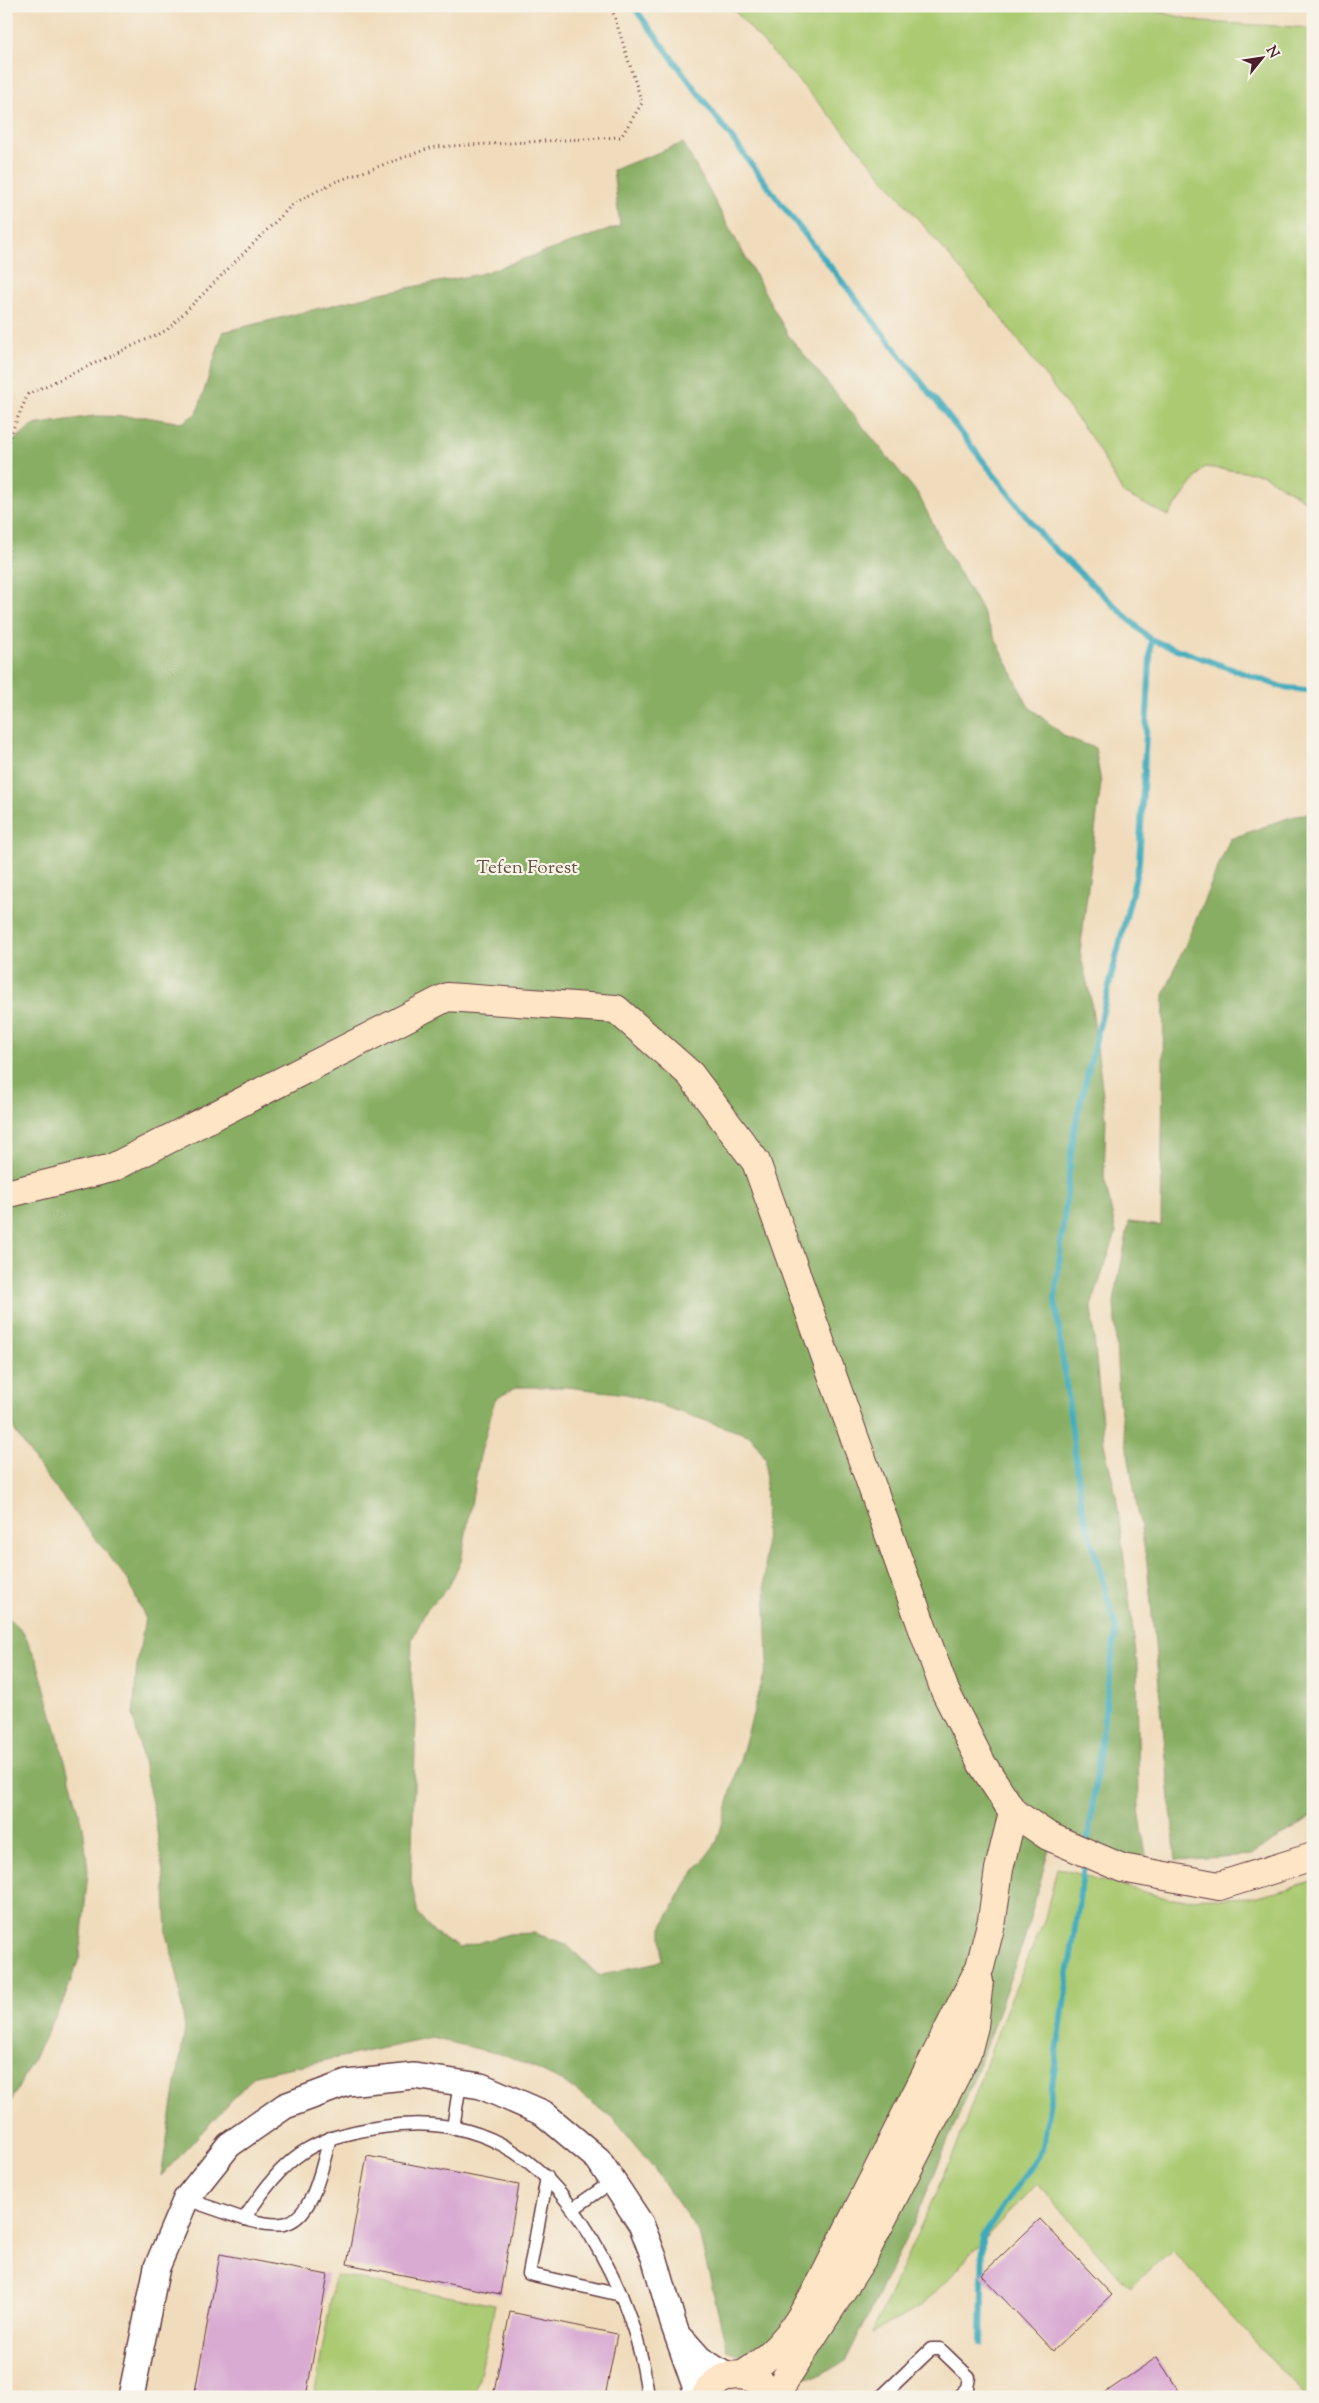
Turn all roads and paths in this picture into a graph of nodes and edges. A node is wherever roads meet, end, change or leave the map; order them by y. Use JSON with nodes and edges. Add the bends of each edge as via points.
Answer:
{"nodes":[{"id":1,"x":611,"y":6,"type":"edge"},
{"id":2,"x":6,"y":736,"type":"edge"},
{"id":3,"x":6,"y":1194,"type":"edge"},
{"id":4,"x":1013,"y":1812,"type":"junction"},
{"id":5,"x":1313,"y":1856,"type":"edge"},
{"id":6,"x":980,"y":1967,"type":"junction"},
{"id":7,"x":460,"y":2083,"type":"junction"},
{"id":8,"x":453,"y":2128,"type":"junction"},
{"id":9,"x":330,"y":2138,"type":"junction"},
{"id":10,"x":547,"y":2177,"type":"junction"},
{"id":11,"x":612,"y":2181,"type":"junction"},
{"id":12,"x":186,"y":2199,"type":"junction"},
{"id":13,"x":574,"y":2208,"type":"junction"},
{"id":14,"x":244,"y":2219,"type":"junction"},
{"id":15,"x":621,"y":2295,"type":"junction"},
{"id":16,"x":677,"y":2334,"type":"junction"},
{"id":17,"x":735,"y":2376,"type":"junction"},
{"id":18,"x":131,"y":2397,"type":"edge"},
{"id":19,"x":648,"y":2397,"type":"edge"},
{"id":20,"x":699,"y":2397,"type":"edge"},
{"id":21,"x":705,"y":2397,"type":"edge"},
{"id":22,"x":773,"y":2397,"type":"edge"},
{"id":23,"x":778,"y":2397,"type":"edge"},
{"id":24,"x":881,"y":2397,"type":"edge"},
{"id":25,"x":958,"y":2397,"type":"edge"}],
"edges":[{"from":1,"to":2,"type":"path","via":[[642,102],[621,136],[433,147],[332,182],[293,204],[167,330],[28,394],[9,438]]},
{"from":3,"to":4,"type":"main road","via":[[112,1168],[447,997],[616,1009],[690,1074],[756,1162],[945,1691],[982,1764]]},
{"from":4,"to":5,"type":"main road","via":[[1048,1836],[1122,1868],[1220,1886]]},
{"from":4,"to":6,"type":"main road"},
{"from":6,"to":17,"type":"main road","via":[[802,2315],[779,2348],[763,2362]]},
{"from":6,"to":23,"type":"main road","via":[[976,2018],[967,2053],[862,2259],[784,2381]]},
{"from":7,"to":8,"type":"lane"},
{"from":7,"to":11,"type":"street","via":[[481,2086],[543,2114],[598,2159]]},
{"from":7,"to":12,"type":"street","via":[[414,2076],[348,2083],[284,2106],[229,2145]]},
{"from":8,"to":9,"type":"lane","via":[[390,2125]]},
{"from":8,"to":10,"type":"lane","via":[[493,2140],[515,2152]]},
{"from":9,"to":14,"type":"lane","via":[[307,2148],[284,2167]]},
{"from":9,"to":14,"type":"lane","via":[[312,2196],[302,2214],[290,2223],[282,2224]]},
{"from":10,"to":13,"type":"lane"},
{"from":10,"to":15,"type":"lane","via":[[529,2274]]},
{"from":11,"to":13,"type":"lane"},
{"from":11,"to":16,"type":"street","via":[[641,2224]]},
{"from":12,"to":14,"type":"lane"},
{"from":12,"to":18,"type":"street","via":[[157,2267]]},
{"from":13,"to":15,"type":"lane"},
{"from":15,"to":19,"type":"lane","via":[[637,2336]]},
{"from":16,"to":17,"type":"street","via":[[700,2359]]},
{"from":16,"to":20,"type":"street"},
{"from":17,"to":21,"type":"main road","via":[[716,2382]]},
{"from":17,"to":22,"type":"main road","via":[[761,2382]]},
{"from":24,"to":25,"type":"lane","via":[[931,2349],[940,2349],[969,2377],[967,2388]]}]}
